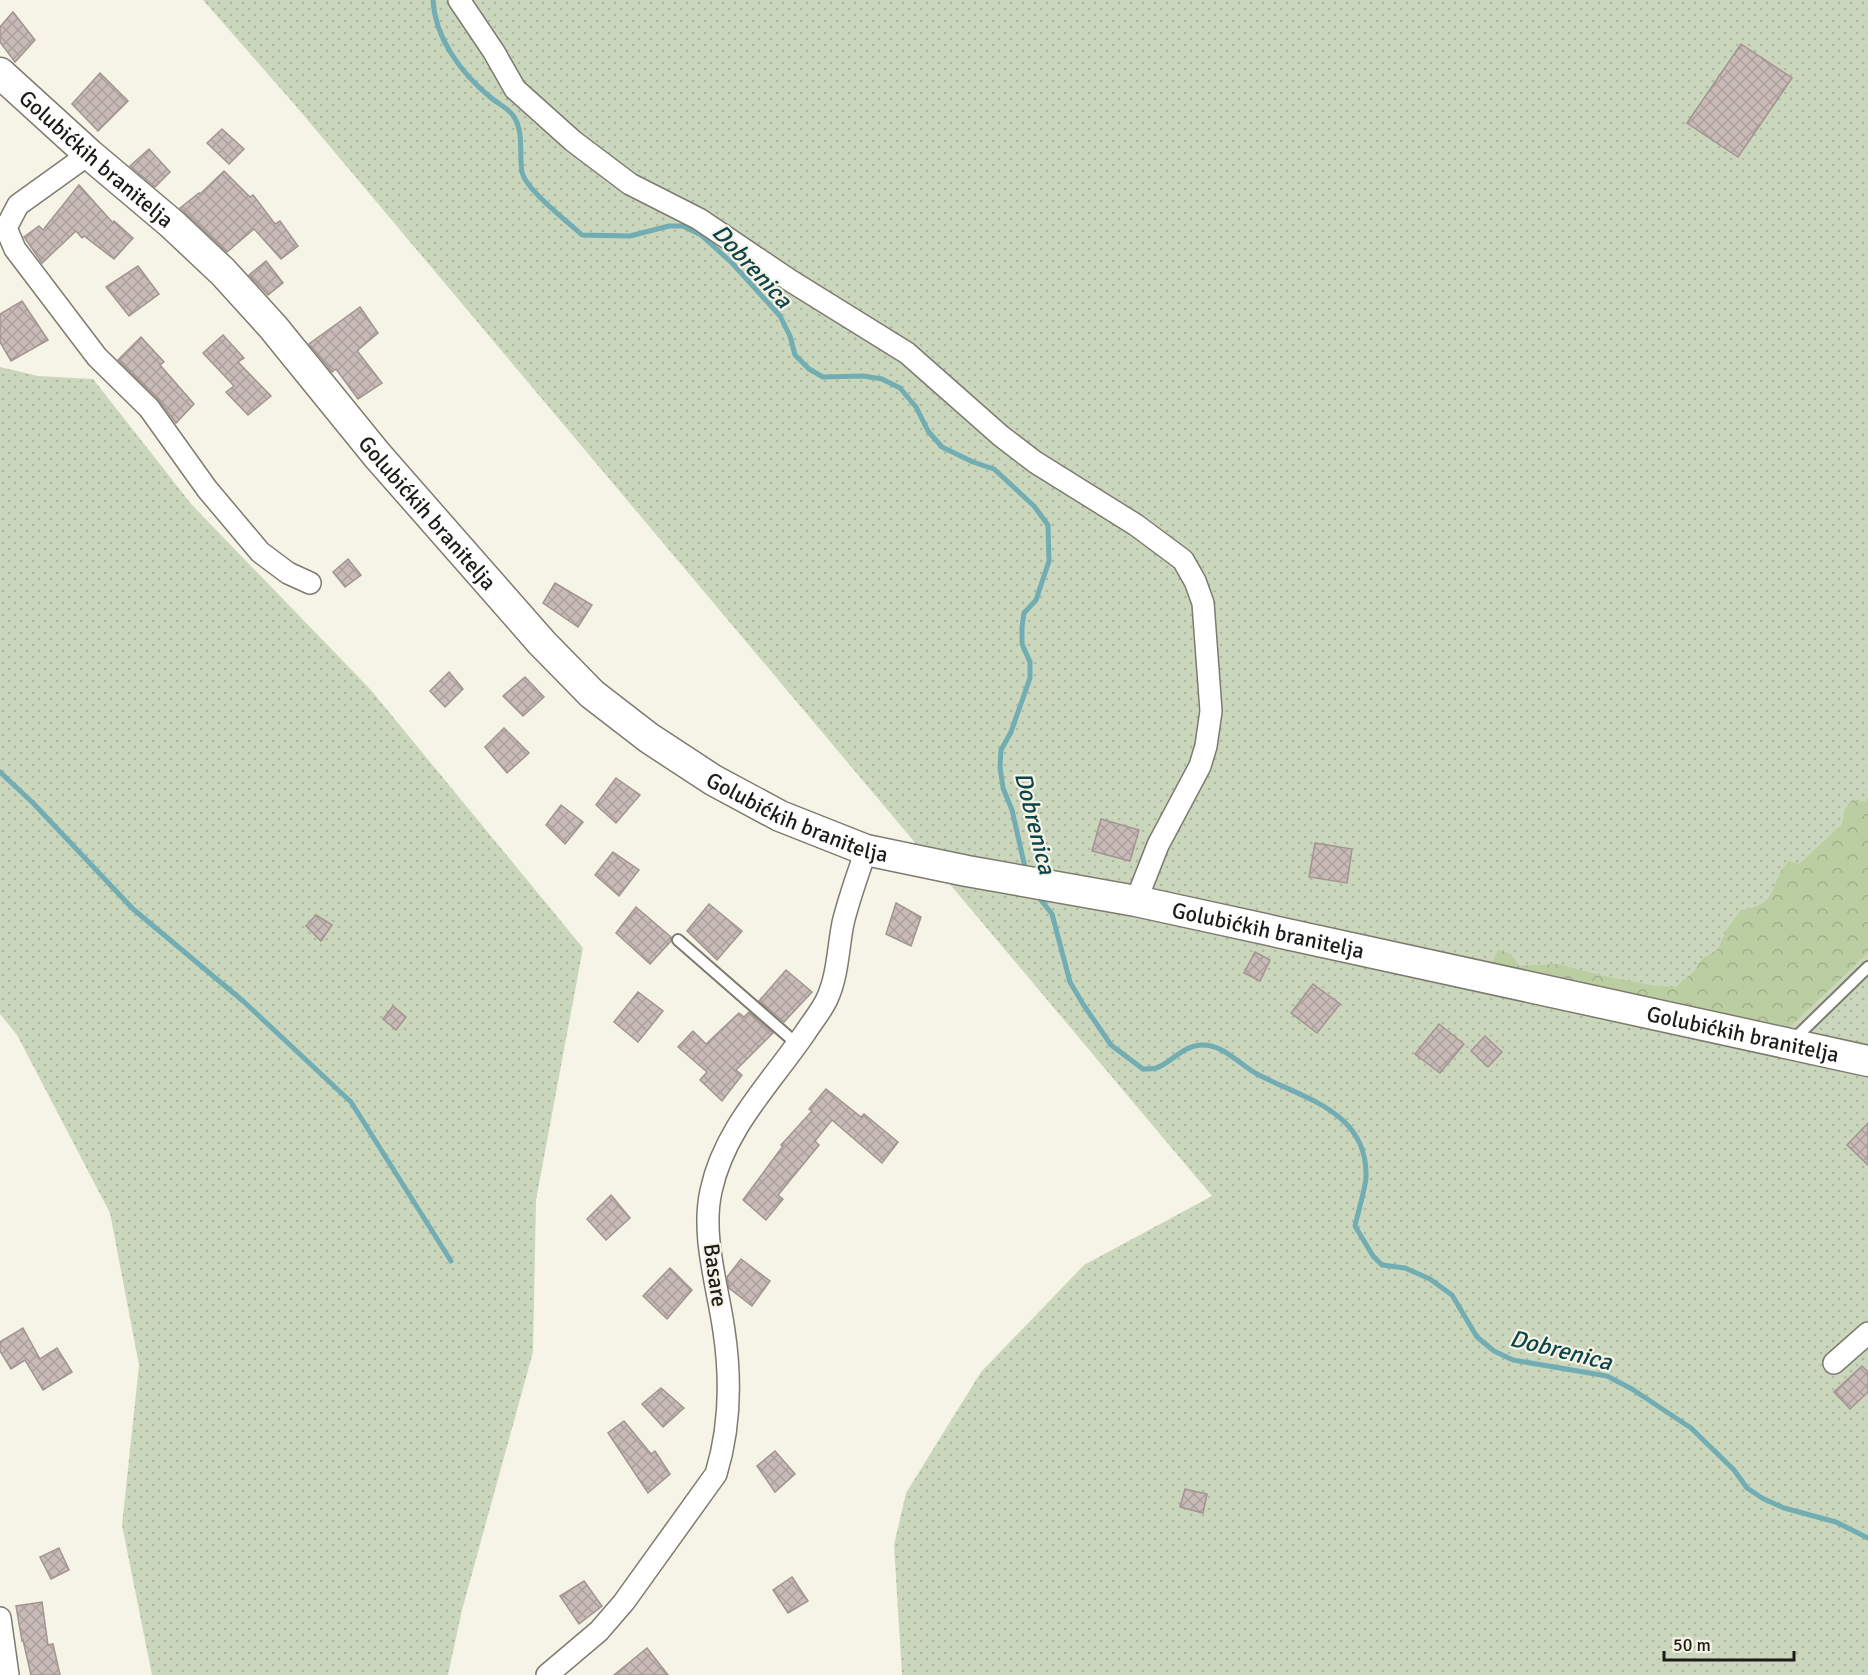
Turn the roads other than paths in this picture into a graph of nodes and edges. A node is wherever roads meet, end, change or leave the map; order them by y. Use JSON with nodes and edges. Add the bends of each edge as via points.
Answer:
{"nodes":[{"id":1,"x":459,"y":0,"type":"edge"},
{"id":2,"x":0,"y":73,"type":"edge"},
{"id":3,"x":89,"y":154,"type":"junction"},
{"id":4,"x":310,"y":583,"type":"dead end"},
{"id":5,"x":866,"y":850,"type":"junction"},
{"id":6,"x":1124,"y":899,"type":"junction"},
{"id":7,"x":678,"y":940,"type":"dead end"},
{"id":8,"x":1868,"y":967,"type":"edge"},
{"id":9,"x":797,"y":1044,"type":"junction"},
{"id":10,"x":1788,"y":1045,"type":"junction"},
{"id":11,"x":1868,"y":1061,"type":"edge"},
{"id":12,"x":1868,"y":1333,"type":"edge"},
{"id":13,"x":1834,"y":1363,"type":"dead end"},
{"id":14,"x":0,"y":1618,"type":"edge"},
{"id":15,"x":8,"y":1675,"type":"edge"},
{"id":16,"x":547,"y":1675,"type":"edge"}],
"edges":[{"from":1,"to":6,"type":"street","via":[[515,89],[573,141],[630,184],[699,219],[907,353],[1035,462],[1184,560],[1203,603],[1211,711],[1206,746],[1200,766],[1158,845]]},
{"from":2,"to":3,"type":"street","name":"Golubićkih branitelja"},
{"from":3,"to":4,"type":"street","via":[[18,205],[6,228],[15,249],[97,357],[149,408],[207,489],[260,552],[288,573]]},
{"from":3,"to":5,"type":"street","name":"Golubićkih branitelja","via":[[223,272],[377,455],[542,643],[592,694],[713,780],[780,816]]},
{"from":5,"to":6,"type":"street","name":"Golubićkih branitelja"},
{"from":5,"to":9,"type":"street","name":"Basare","via":[[843,922],[827,999]]},
{"from":6,"to":10,"type":"street","name":"Golubićkih branitelja"},
{"from":7,"to":9,"type":"lane"},
{"from":8,"to":10,"type":"lane"},
{"from":9,"to":16,"type":"street","name":"Basare","via":[[740,1121],[715,1173],[710,1194],[713,1271],[724,1330],[729,1407],[716,1474],[624,1602],[599,1631]]},
{"from":10,"to":11,"type":"street","name":"Golubićkih branitelja"},
{"from":12,"to":13,"type":"street"},
{"from":14,"to":15,"type":"street"}]}
